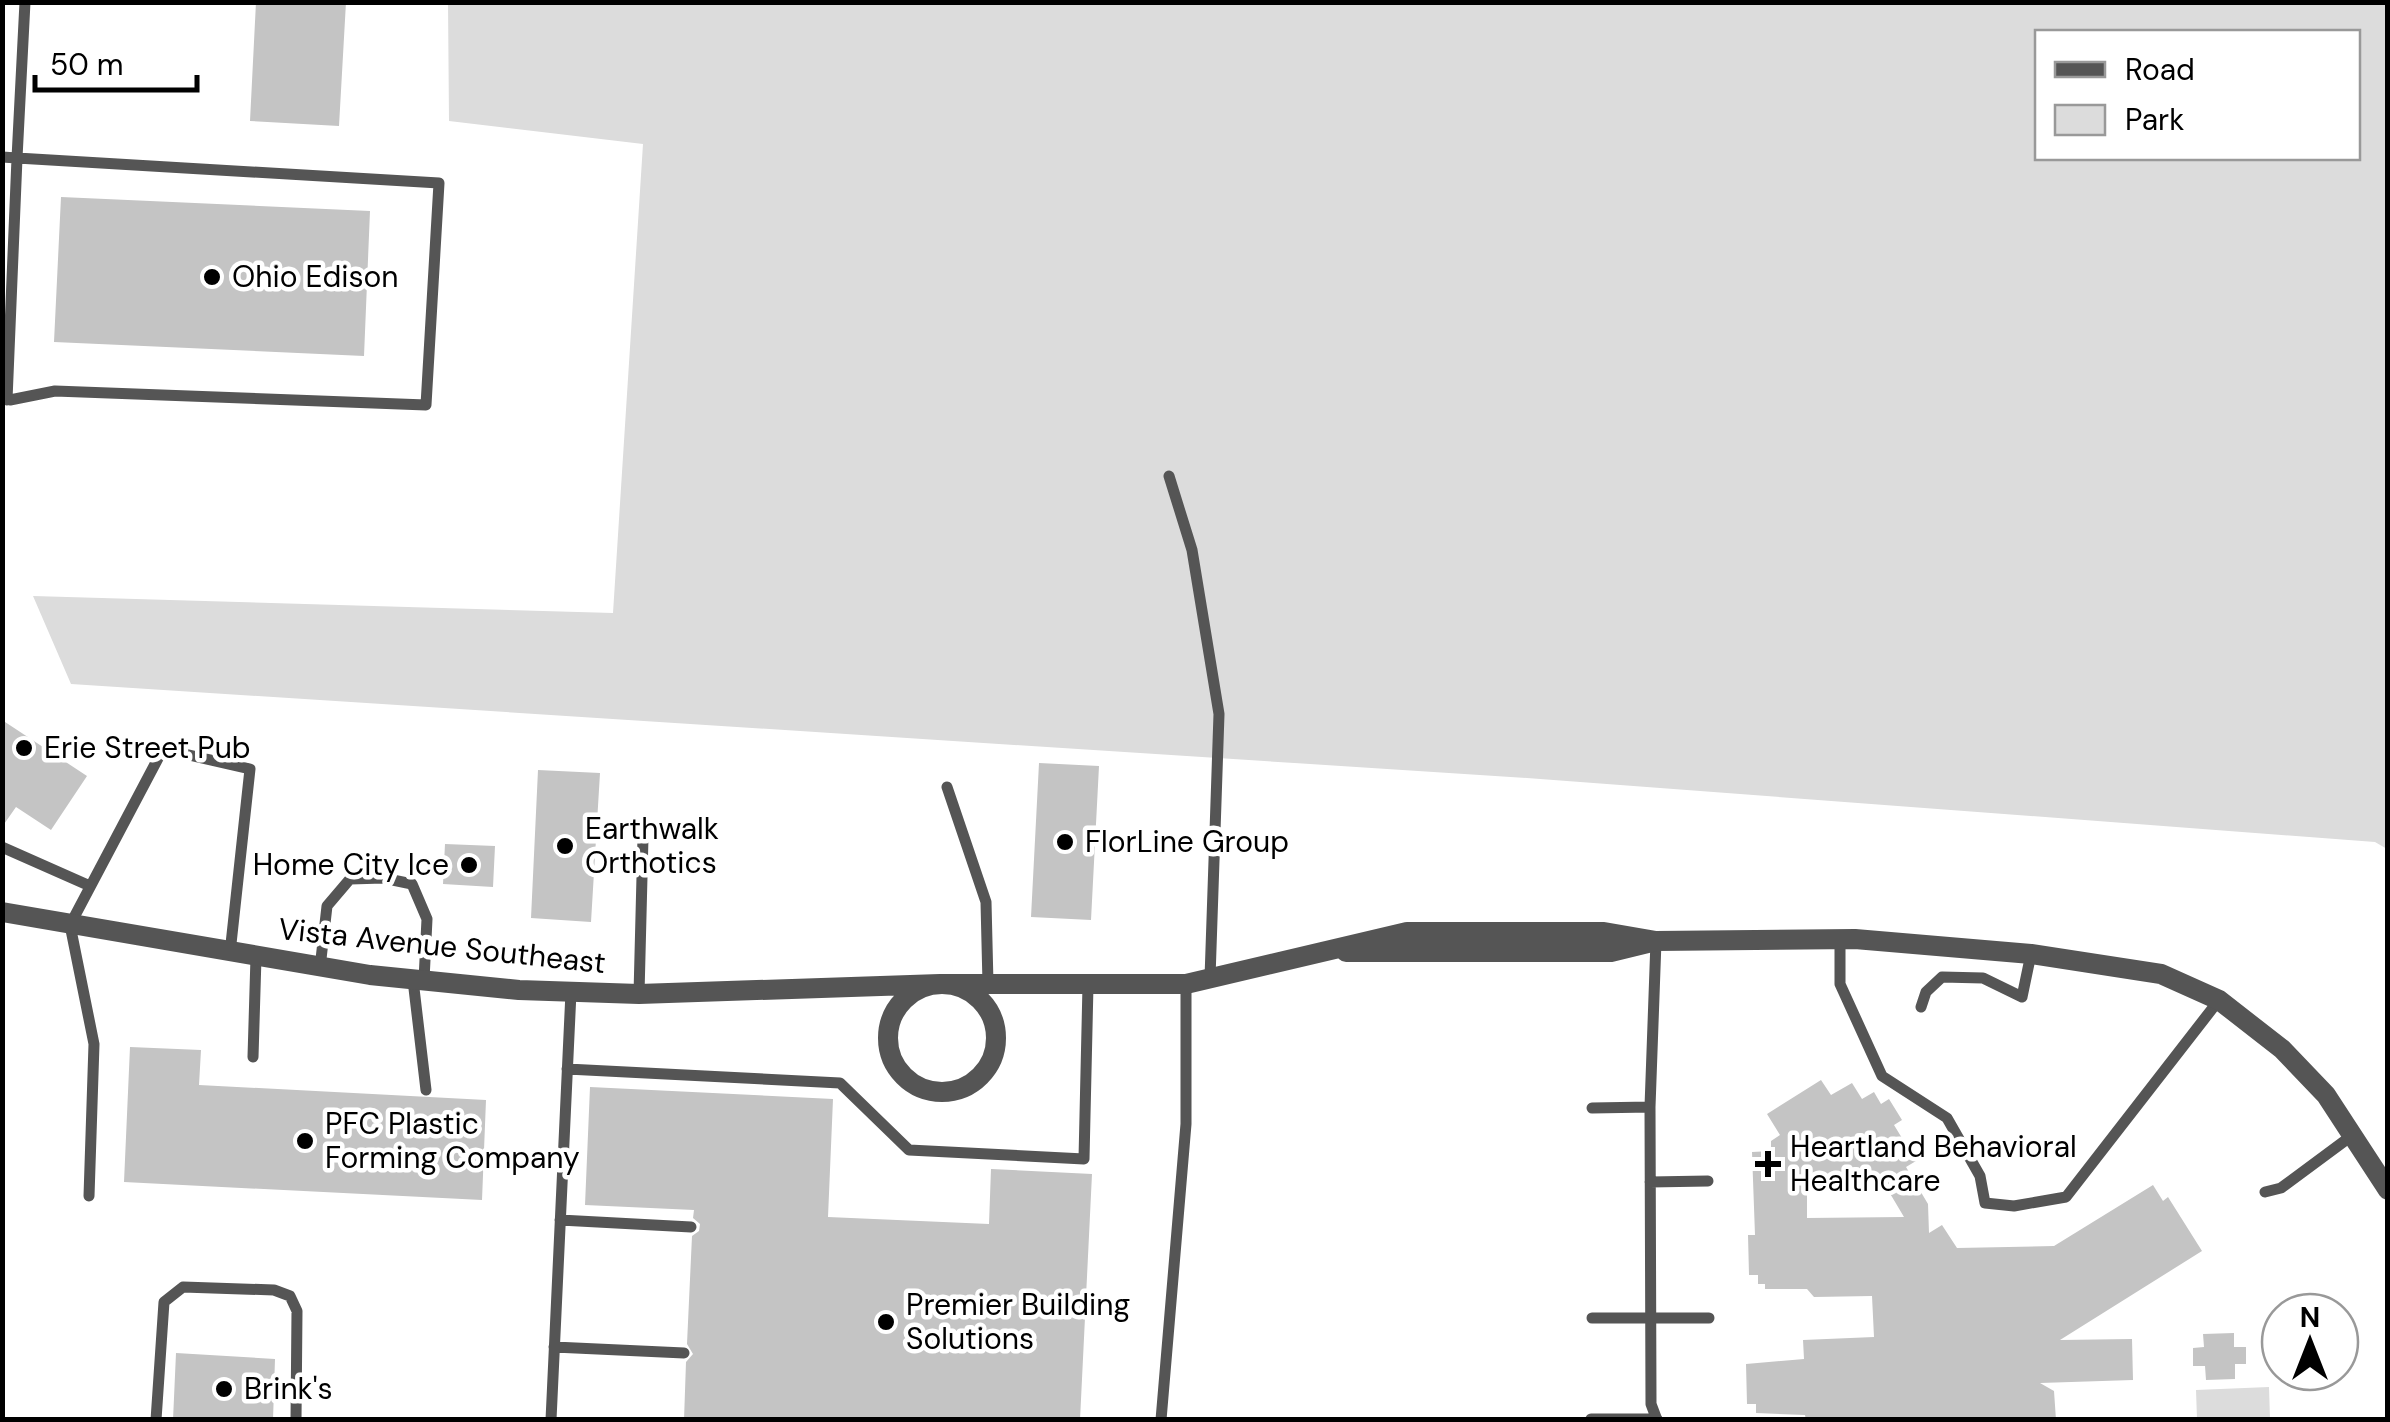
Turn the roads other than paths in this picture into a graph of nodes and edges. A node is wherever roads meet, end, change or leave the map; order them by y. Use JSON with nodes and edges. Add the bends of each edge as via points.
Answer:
{"nodes":[{"id":1,"x":25,"y":2,"type":"edge"},
{"id":2,"x":2,"y":158,"type":"edge"},
{"id":3,"x":17,"y":158,"type":"junction"},
{"id":4,"x":6,"y":400,"type":"edge"},
{"id":5,"x":1168,"y":476,"type":"dead end"},
{"id":6,"x":948,"y":787,"type":"dead end"},
{"id":7,"x":642,"y":837,"type":"dead end"},
{"id":8,"x":2,"y":847,"type":"edge"},
{"id":9,"x":90,"y":886,"type":"junction"},
{"id":10,"x":2,"y":912,"type":"edge"},
{"id":11,"x":70,"y":925,"type":"junction"},
{"id":12,"x":1840,"y":939,"type":"junction"},
{"id":13,"x":1656,"y":941,"type":"junction"},
{"id":14,"x":230,"y":953,"type":"junction"},
{"id":15,"x":2030,"y":954,"type":"junction"},
{"id":16,"x":256,"y":958,"type":"junction"},
{"id":17,"x":320,"y":968,"type":"junction"},
{"id":18,"x":1210,"y":978,"type":"junction"},
{"id":19,"x":419,"y":980,"type":"junction"},
{"id":20,"x":940,"y":984,"type":"junction"},
{"id":21,"x":988,"y":984,"type":"junction"},
{"id":22,"x":1186,"y":984,"type":"junction"},
{"id":23,"x":1088,"y":985,"type":"junction"},
{"id":24,"x":571,"y":992,"type":"junction"},
{"id":25,"x":639,"y":994,"type":"junction"},
{"id":26,"x":2219,"y":1000,"type":"junction"},
{"id":27,"x":1920,"y":1007,"type":"dead end"},
{"id":28,"x":253,"y":1057,"type":"dead end"},
{"id":29,"x":567,"y":1068,"type":"junction"},
{"id":30,"x":426,"y":1090,"type":"dead end"},
{"id":31,"x":1650,"y":1106,"type":"junction"},
{"id":32,"x":1592,"y":1108,"type":"dead end"},
{"id":33,"x":2354,"y":1134,"type":"junction"},
{"id":34,"x":1708,"y":1181,"type":"dead end"},
{"id":35,"x":1650,"y":1182,"type":"junction"},
{"id":36,"x":2388,"y":1190,"type":"edge"},
{"id":37,"x":2265,"y":1192,"type":"dead end"},
{"id":38,"x":89,"y":1196,"type":"dead end"},
{"id":39,"x":560,"y":1220,"type":"junction"},
{"id":40,"x":690,"y":1228,"type":"dead end"},
{"id":41,"x":1592,"y":1318,"type":"dead end"},
{"id":42,"x":1650,"y":1318,"type":"junction"},
{"id":43,"x":1709,"y":1318,"type":"dead end"},
{"id":44,"x":554,"y":1347,"type":"junction"},
{"id":45,"x":684,"y":1353,"type":"dead end"},
{"id":46,"x":1592,"y":1419,"type":"edge"},
{"id":47,"x":1657,"y":1419,"type":"edge"},
{"id":48,"x":156,"y":1420,"type":"edge"},
{"id":49,"x":296,"y":1420,"type":"edge"},
{"id":50,"x":551,"y":1420,"type":"edge"},
{"id":51,"x":1162,"y":1420,"type":"edge"}],
"edges":[{"from":1,"to":3,"type":"lane"},
{"from":2,"to":3,"type":"lane"},
{"from":3,"to":4,"type":"lane"},
{"from":3,"to":4,"type":"lane","via":[[439,183],[426,405],[55,391]]},
{"from":5,"to":18,"type":"lane","via":[[1192,550],[1219,714]]},
{"from":6,"to":21,"type":"lane","via":[[986,902]]},
{"from":7,"to":25,"type":"lane"},
{"from":8,"to":9,"type":"lane"},
{"from":9,"to":11,"type":"lane"},
{"from":9,"to":14,"type":"lane","via":[[162,749],[250,769]]},
{"from":10,"to":11,"type":"street","name":"Vista Avenue Southeast"},
{"from":11,"to":14,"type":"street","name":"Vista Avenue Southeast"},
{"from":11,"to":38,"type":"lane","via":[[94,1044]]},
{"from":12,"to":13,"type":"street","name":"Vista Avenue Southeast"},
{"from":12,"to":15,"type":"street","name":"Vista Avenue Southeast"},
{"from":12,"to":26,"type":"lane","via":[[1840,984],[1882,1076],[1947,1118],[1980,1176],[1985,1203],[2014,1206],[2066,1197]]},
{"from":13,"to":18,"type":"street","name":"Vista Avenue Southeast","via":[[1611,952],[1324,952]]},
{"from":13,"to":31,"type":"lane"},
{"from":14,"to":16,"type":"street","name":"Vista Avenue Southeast"},
{"from":15,"to":26,"type":"street","name":"Vista Avenue Southeast","via":[[2161,974]]},
{"from":15,"to":27,"type":"lane","via":[[2022,997],[1983,978],[1942,978]]},
{"from":16,"to":17,"type":"street","name":"Vista Avenue Southeast"},
{"from":16,"to":28,"type":"lane"},
{"from":17,"to":19,"type":"street","name":"Vista Avenue Southeast"},
{"from":17,"to":19,"type":"lane","via":[[327,906],[350,879],[383,878],[412,884],[426,919]]},
{"from":18,"to":22,"type":"street","name":"Vista Avenue Southeast"},
{"from":19,"to":24,"type":"street","name":"Vista Avenue Southeast"},
{"from":19,"to":30,"type":"lane"},
{"from":20,"to":20,"type":"street","name":"Vista Avenue Southeast","via":[[908,996],[889,1025],[888,1042],[901,1074],[931,1091],[949,1092],[981,1076],[996,1043],[995,1025],[975,995]]},
{"from":20,"to":21,"type":"street","name":"Vista Avenue Southeast"},
{"from":20,"to":25,"type":"street","name":"Vista Avenue Southeast"},
{"from":21,"to":23,"type":"street","name":"Vista Avenue Southeast"},
{"from":22,"to":23,"type":"street","name":"Vista Avenue Southeast"},
{"from":22,"to":51,"type":"lane","via":[[1186,1124]]},
{"from":23,"to":29,"type":"lane","via":[[1084,1159],[909,1150],[840,1083]]},
{"from":24,"to":25,"type":"street","name":"Vista Avenue Southeast"},
{"from":24,"to":29,"type":"lane"},
{"from":26,"to":33,"type":"street","name":"Vista Avenue Southeast","via":[[2282,1049]]},
{"from":29,"to":39,"type":"lane"},
{"from":31,"to":32,"type":"lane"},
{"from":31,"to":35,"type":"lane"},
{"from":33,"to":36,"type":"street","name":"Vista Avenue Southeast"},
{"from":33,"to":37,"type":"lane","via":[[2281,1188]]},
{"from":34,"to":35,"type":"lane"},
{"from":35,"to":42,"type":"lane"},
{"from":39,"to":40,"type":"lane"},
{"from":39,"to":44,"type":"lane"},
{"from":41,"to":42,"type":"lane"},
{"from":42,"to":43,"type":"lane"},
{"from":42,"to":47,"type":"lane"},
{"from":44,"to":45,"type":"lane"},
{"from":44,"to":50,"type":"lane"},
{"from":46,"to":47,"type":"lane"},
{"from":48,"to":49,"type":"lane","via":[[162,1310],[168,1295],[183,1288],[290,1296],[297,1312]]}]}
